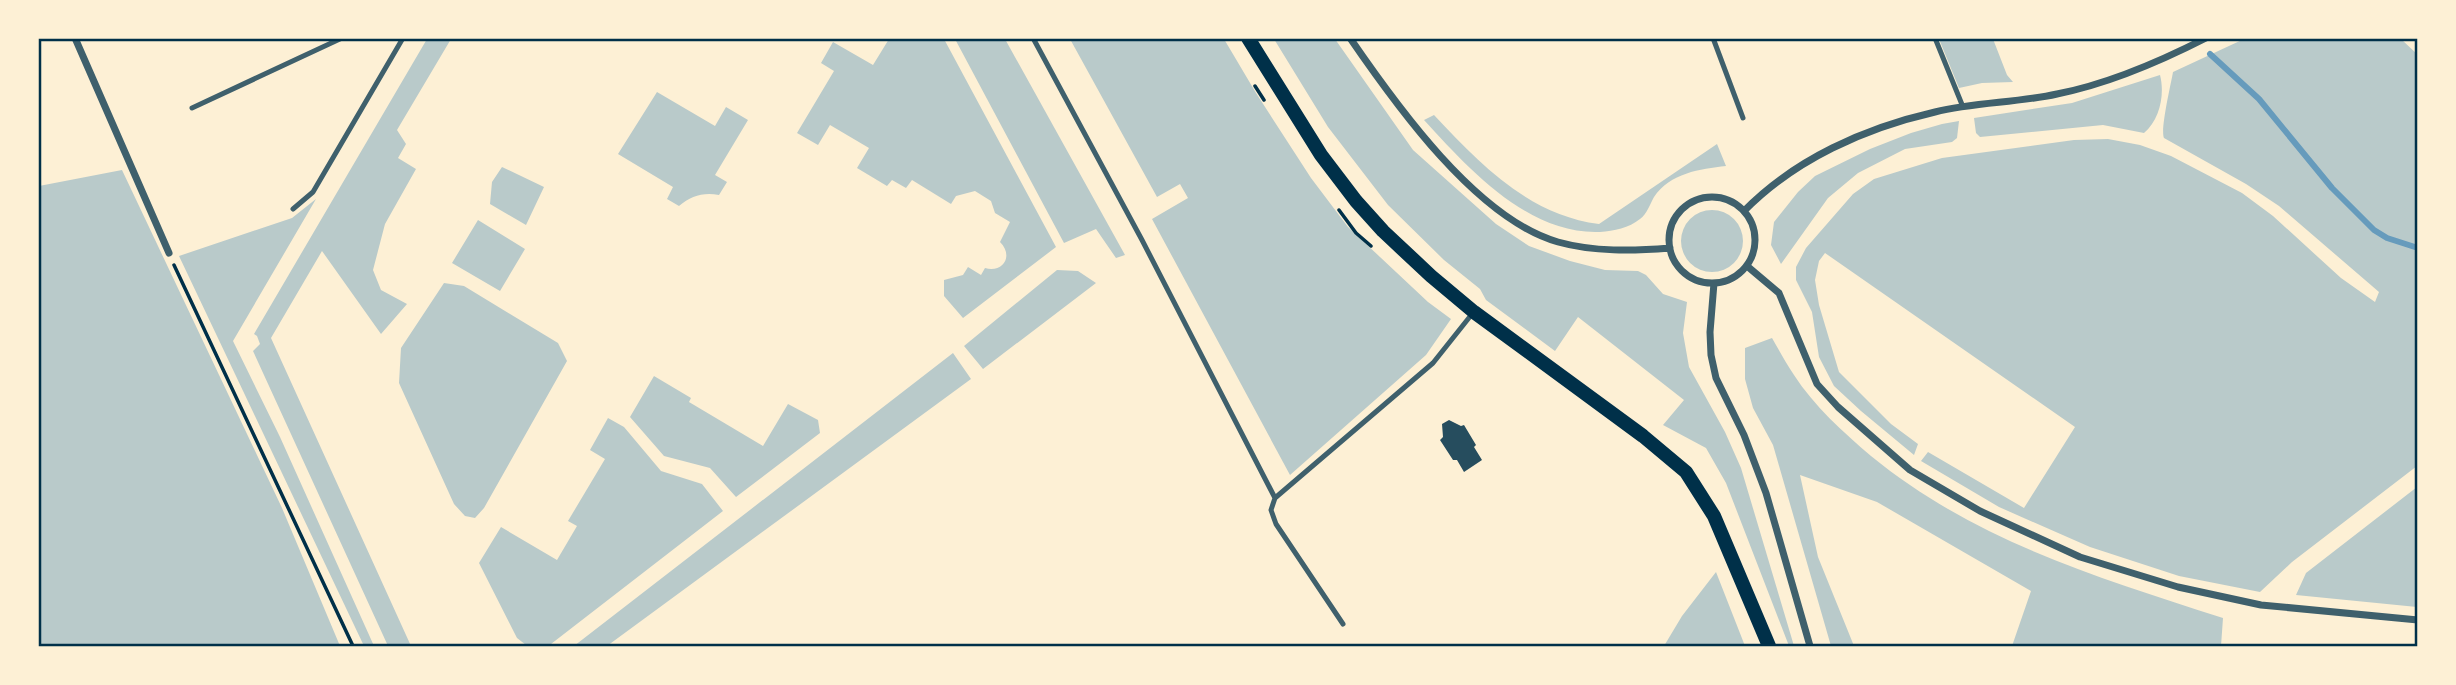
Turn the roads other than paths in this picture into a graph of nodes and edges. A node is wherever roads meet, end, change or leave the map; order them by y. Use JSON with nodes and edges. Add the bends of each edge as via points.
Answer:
{"nodes":[{"id":1,"x":75,"y":38,"type":"edge"},
{"id":2,"x":342,"y":38,"type":"edge"},
{"id":3,"x":403,"y":38,"type":"edge"},
{"id":4,"x":1033,"y":38,"type":"edge"},
{"id":5,"x":1248,"y":38,"type":"edge"},
{"id":6,"x":1350,"y":38,"type":"edge"},
{"id":7,"x":1713,"y":38,"type":"edge"},
{"id":8,"x":1935,"y":38,"type":"edge"},
{"id":9,"x":2206,"y":38,"type":"edge"},
{"id":10,"x":1963,"y":107,"type":"junction"},
{"id":11,"x":192,"y":108,"type":"dead end"},
{"id":12,"x":1743,"y":118,"type":"dead end"},
{"id":13,"x":293,"y":209,"type":"dead end"},
{"id":14,"x":1744,"y":211,"type":"junction"},
{"id":15,"x":1670,"y":248,"type":"junction"},
{"id":16,"x":169,"y":253,"type":"road end"},
{"id":17,"x":1747,"y":266,"type":"junction"},
{"id":18,"x":1714,"y":284,"type":"junction"},
{"id":19,"x":1474,"y":312,"type":"junction"},
{"id":20,"x":1275,"y":498,"type":"junction"},
{"id":21,"x":2417,"y":620,"type":"edge"},
{"id":22,"x":1343,"y":624,"type":"dead end"},
{"id":23,"x":1769,"y":646,"type":"edge"},
{"id":24,"x":1810,"y":646,"type":"edge"}],
"edges":[{"from":1,"to":16,"type":"street"},
{"from":2,"to":11,"type":"lane"},
{"from":3,"to":13,"type":"lane","via":[[313,192]]},
{"from":4,"to":20,"type":"lane"},
{"from":5,"to":19,"type":"main road","via":[[1321,155],[1356,201],[1421,267]]},
{"from":6,"to":15,"type":"street","via":[[1427,144],[1502,212],[1556,242],[1618,251]]},
{"from":7,"to":12,"type":"lane"},
{"from":8,"to":10,"type":"lane"},
{"from":9,"to":10,"type":"street","via":[[2093,85]]},
{"from":10,"to":14,"type":"street","via":[[1868,132],[1836,146],[1801,165]]},
{"from":14,"to":15,"type":"street","via":[[1714,197],[1693,202],[1672,226]]},
{"from":14,"to":17,"type":"street","via":[[1755,238]]},
{"from":15,"to":18,"type":"street","via":[[1686,274]]},
{"from":17,"to":18,"type":"street","via":[[1733,278]]},
{"from":17,"to":21,"type":"street","via":[[1779,293],[1817,384],[1838,407],[1910,470],[1980,511],[2080,557],[2178,587],[2261,605]]},
{"from":18,"to":24,"type":"street","via":[[1710,332],[1716,378],[1766,493]]},
{"from":19,"to":20,"type":"lane","via":[[1433,363]]},
{"from":19,"to":23,"type":"main road","via":[[1686,472],[1714,516]]},
{"from":20,"to":22,"type":"lane","via":[[1276,524]]}]}
